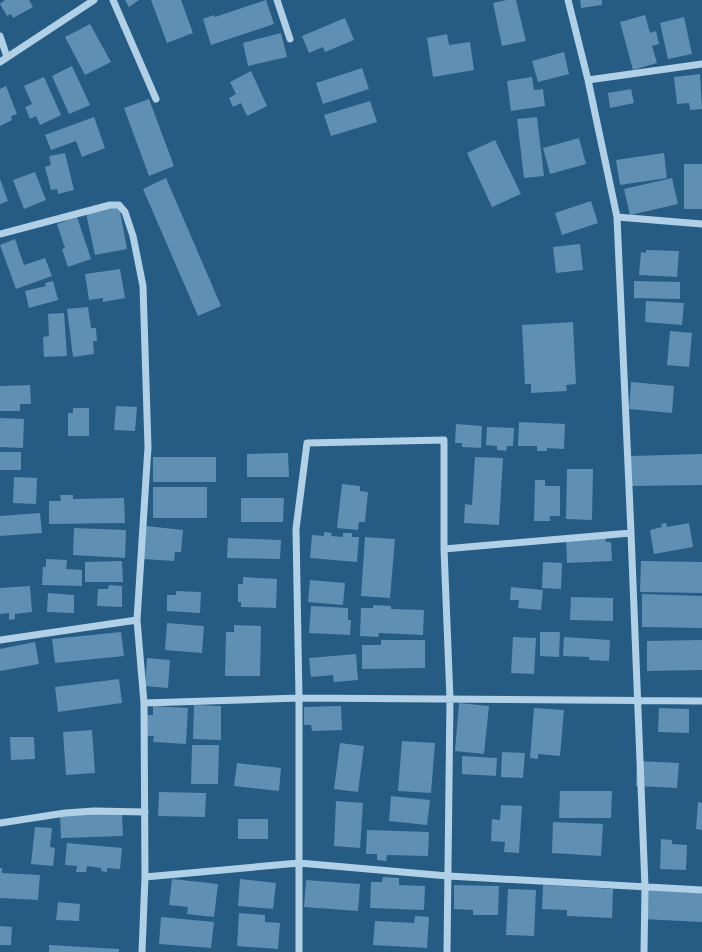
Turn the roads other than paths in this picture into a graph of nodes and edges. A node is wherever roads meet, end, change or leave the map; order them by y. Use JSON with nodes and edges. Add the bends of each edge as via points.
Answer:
{"nodes":[{"id":1,"x":94,"y":0,"type":"edge"},
{"id":2,"x":113,"y":0,"type":"edge"},
{"id":3,"x":277,"y":0,"type":"edge"},
{"id":4,"x":568,"y":0,"type":"edge"},
{"id":5,"x":0,"y":36,"type":"edge"},
{"id":6,"x":290,"y":39,"type":"dead end"},
{"id":7,"x":7,"y":58,"type":"junction"},
{"id":8,"x":0,"y":62,"type":"edge"},
{"id":9,"x":702,"y":64,"type":"edge"},
{"id":10,"x":588,"y":80,"type":"junction"},
{"id":11,"x":156,"y":98,"type":"dead end"},
{"id":12,"x":617,"y":217,"type":"junction"},
{"id":13,"x":702,"y":224,"type":"edge"},
{"id":14,"x":0,"y":234,"type":"edge"},
{"id":15,"x":632,"y":533,"type":"junction"},
{"id":16,"x":444,"y":548,"type":"junction"},
{"id":17,"x":137,"y":620,"type":"junction"},
{"id":18,"x":0,"y":640,"type":"edge"},
{"id":19,"x":299,"y":698,"type":"junction"},
{"id":20,"x":450,"y":699,"type":"junction"},
{"id":21,"x":637,"y":701,"type":"junction"},
{"id":22,"x":702,"y":701,"type":"edge"},
{"id":23,"x":144,"y":703,"type":"junction"},
{"id":24,"x":145,"y":812,"type":"junction"},
{"id":25,"x":0,"y":823,"type":"edge"},
{"id":26,"x":300,"y":863,"type":"junction"},
{"id":27,"x":448,"y":876,"type":"junction"},
{"id":28,"x":145,"y":877,"type":"junction"},
{"id":29,"x":645,"y":887,"type":"junction"},
{"id":30,"x":702,"y":890,"type":"edge"},
{"id":31,"x":142,"y":952,"type":"edge"},
{"id":32,"x":299,"y":952,"type":"edge"},
{"id":33,"x":447,"y":952,"type":"edge"},
{"id":34,"x":644,"y":952,"type":"edge"}],
"edges":[{"from":1,"to":7,"type":"street"},
{"from":2,"to":11,"type":"street"},
{"from":3,"to":6,"type":"street"},
{"from":4,"to":10,"type":"street"},
{"from":5,"to":7,"type":"street"},
{"from":7,"to":8,"type":"street"},
{"from":9,"to":10,"type":"street"},
{"from":10,"to":12,"type":"street"},
{"from":12,"to":13,"type":"street"},
{"from":12,"to":15,"type":"street"},
{"from":14,"to":17,"type":"street","via":[[110,205],[119,205],[125,212],[144,286],[148,447]]},
{"from":15,"to":16,"type":"street"},
{"from":15,"to":21,"type":"street"},
{"from":16,"to":19,"type":"street","via":[[444,440],[307,443],[296,529]]},
{"from":16,"to":20,"type":"street"},
{"from":17,"to":18,"type":"street"},
{"from":17,"to":23,"type":"street"},
{"from":19,"to":20,"type":"street"},
{"from":19,"to":23,"type":"street"},
{"from":19,"to":26,"type":"street"},
{"from":20,"to":21,"type":"street"},
{"from":20,"to":27,"type":"street"},
{"from":21,"to":22,"type":"street"},
{"from":21,"to":29,"type":"street"},
{"from":23,"to":24,"type":"street"},
{"from":24,"to":25,"type":"street","via":[[65,813]]},
{"from":24,"to":28,"type":"street"},
{"from":26,"to":27,"type":"street"},
{"from":26,"to":28,"type":"street"},
{"from":26,"to":32,"type":"street"},
{"from":27,"to":29,"type":"street"},
{"from":27,"to":33,"type":"street"},
{"from":28,"to":31,"type":"street"},
{"from":29,"to":30,"type":"street"},
{"from":29,"to":34,"type":"street"}]}
